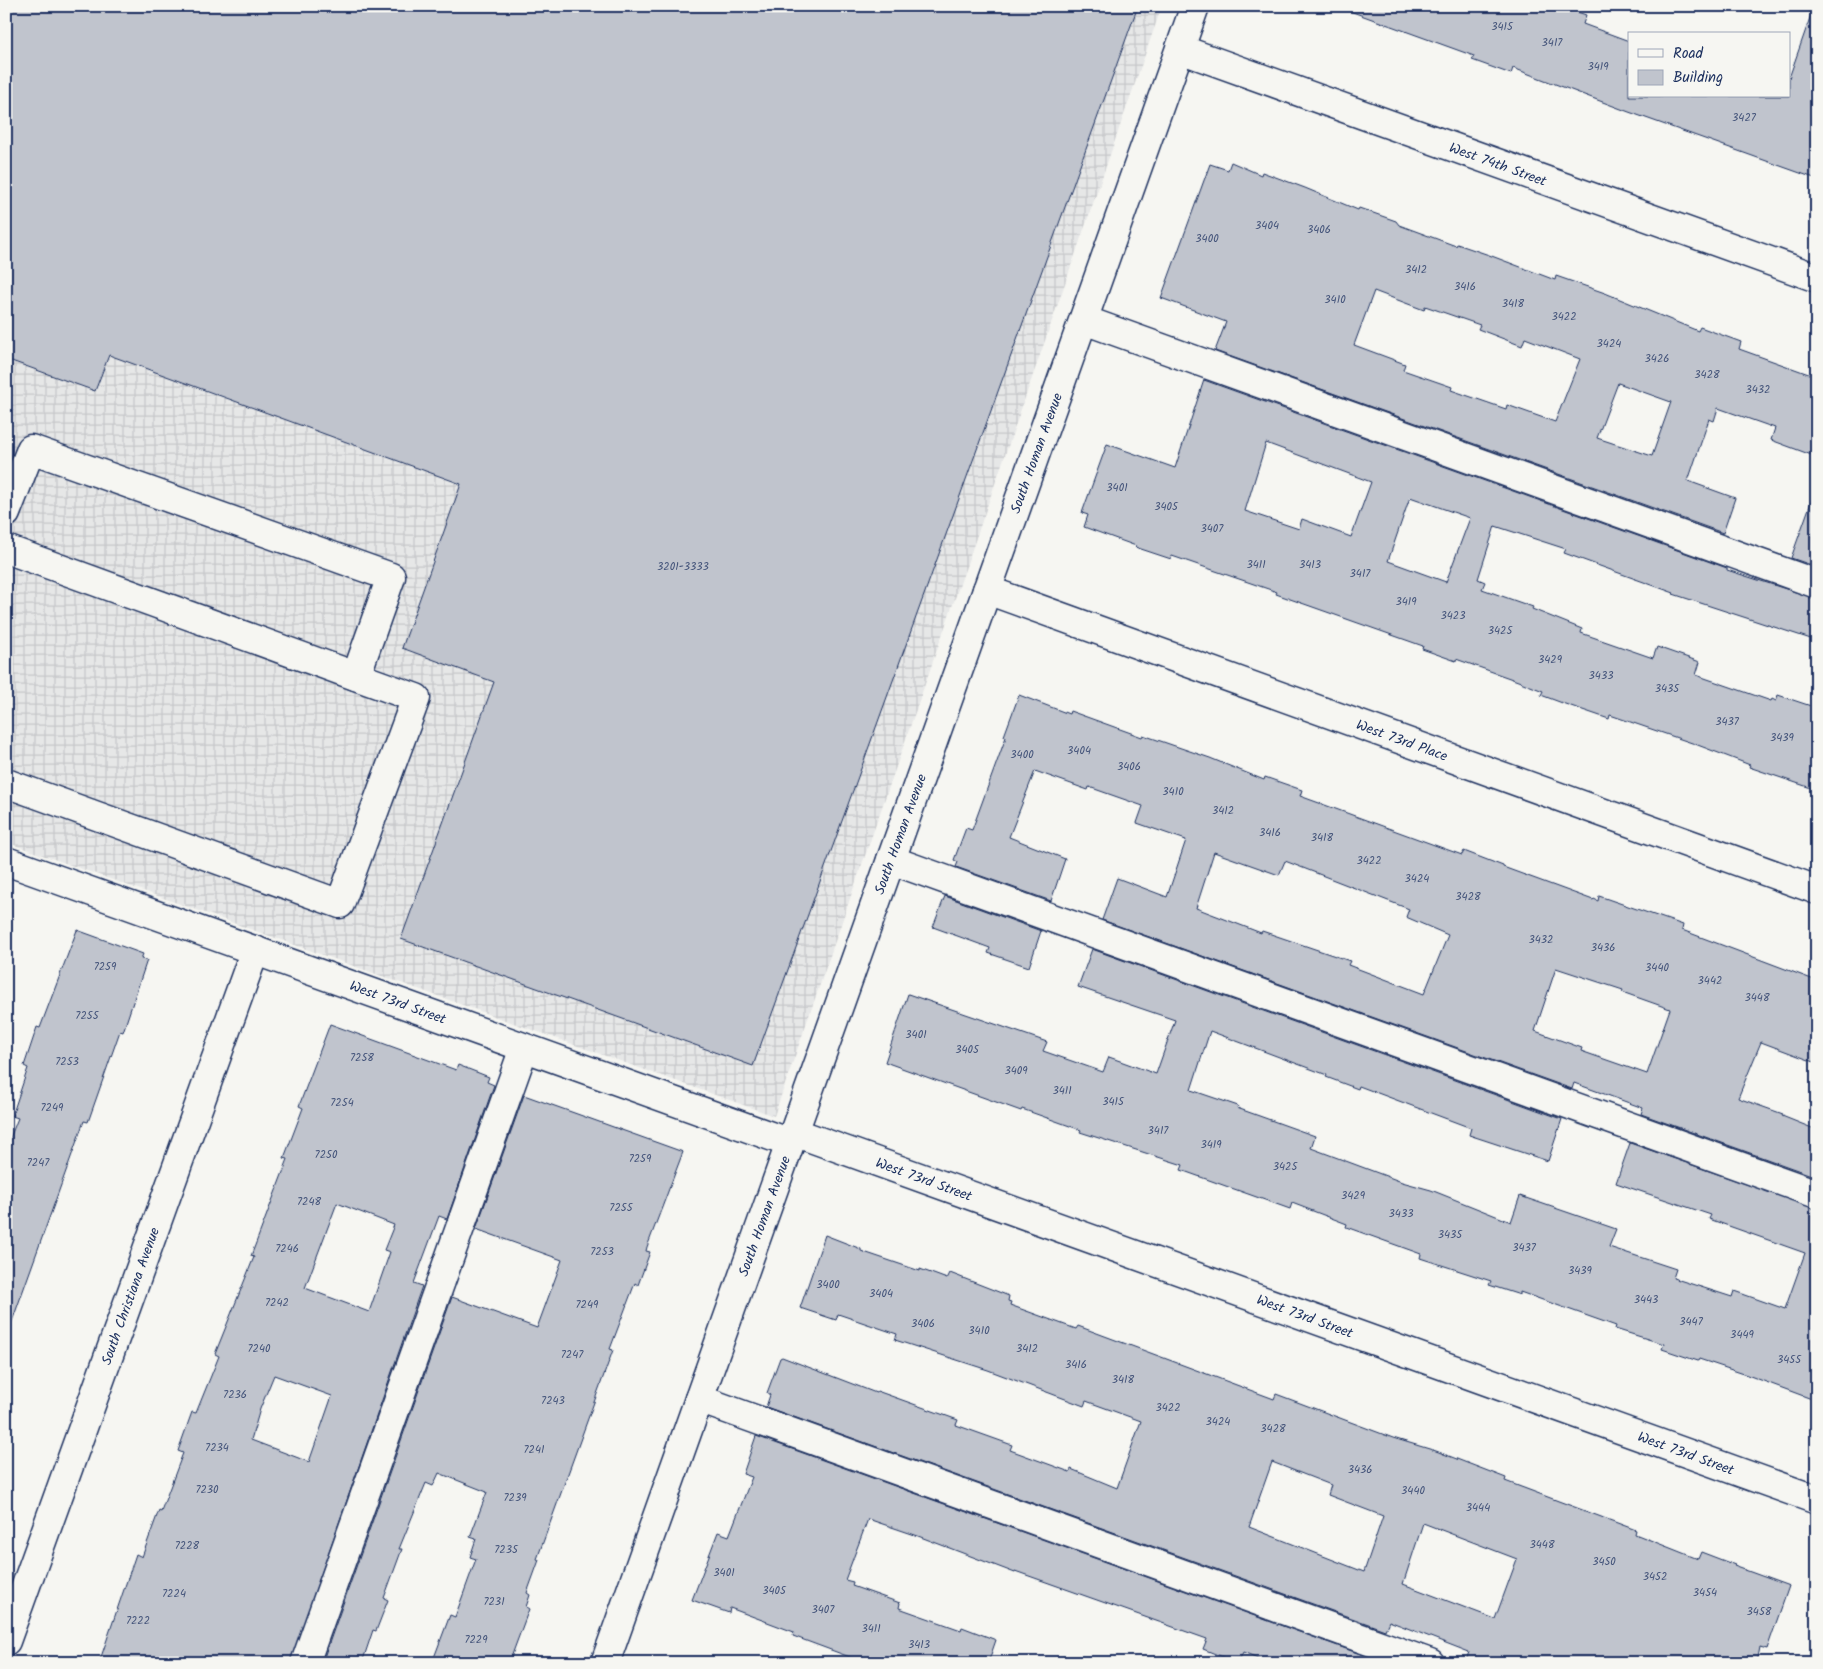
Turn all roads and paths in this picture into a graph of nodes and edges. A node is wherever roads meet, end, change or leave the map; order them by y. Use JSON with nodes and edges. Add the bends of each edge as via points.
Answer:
{"nodes":[{"id":1,"x":1195,"y":6,"type":"edge"},
{"id":2,"x":1180,"y":49,"type":"junction"},
{"id":3,"x":1817,"y":278,"type":"edge"},
{"id":4,"x":1084,"y":320,"type":"junction"},
{"id":5,"x":6,"y":513,"type":"edge"},
{"id":6,"x":6,"y":549,"type":"edge"},
{"id":7,"x":1817,"y":584,"type":"edge"},
{"id":8,"x":987,"y":590,"type":"junction"},
{"id":9,"x":356,"y":676,"type":"junction"},
{"id":10,"x":6,"y":783,"type":"edge"},
{"id":11,"x":891,"y":860,"type":"junction"},
{"id":12,"x":6,"y":861,"type":"edge"},
{"id":13,"x":1817,"y":890,"type":"edge"},
{"id":14,"x":254,"y":950,"type":"junction"},
{"id":15,"x":524,"y":1048,"type":"junction"},
{"id":16,"x":792,"y":1138,"type":"junction"},
{"id":17,"x":1817,"y":1194,"type":"edge"},
{"id":18,"x":699,"y":1399,"type":"junction"},
{"id":19,"x":1817,"y":1500,"type":"edge"},
{"id":20,"x":6,"y":1641,"type":"edge"},
{"id":21,"x":305,"y":1663,"type":"edge"},
{"id":22,"x":605,"y":1663,"type":"edge"},
{"id":23,"x":1430,"y":1663,"type":"edge"}],
"edges":[{"from":1,"to":2,"type":"street","name":"South Homan Avenue"},
{"from":2,"to":3,"type":"street","name":"West 74th Street"},
{"from":2,"to":4,"type":"street","name":"South Homan Avenue"},
{"from":4,"to":7,"type":"street"},
{"from":4,"to":8,"type":"street","name":"South Homan Avenue"},
{"from":5,"to":9,"type":"street","via":[[31,449],[391,576]]},
{"from":6,"to":9,"type":"street"},
{"from":8,"to":11,"type":"street","name":"South Homan Avenue"},
{"from":8,"to":13,"type":"street","name":"West 73rd Place"},
{"from":9,"to":10,"type":"street","via":[[416,698],[340,904]]},
{"from":11,"to":16,"type":"street","name":"South Homan Avenue"},
{"from":11,"to":17,"type":"street"},
{"from":12,"to":14,"type":"street","name":"West 73rd Street"},
{"from":14,"to":15,"type":"street","name":"West 73rd Street"},
{"from":14,"to":20,"type":"street","name":"South Christiana Avenue"},
{"from":15,"to":16,"type":"street","name":"West 73rd Street"},
{"from":15,"to":21,"type":"street"},
{"from":16,"to":18,"type":"street","name":"South Homan Avenue"},
{"from":16,"to":19,"type":"street","name":"West 73rd Street"},
{"from":18,"to":22,"type":"street","name":"South Homan Avenue"},
{"from":18,"to":23,"type":"street"}]}
